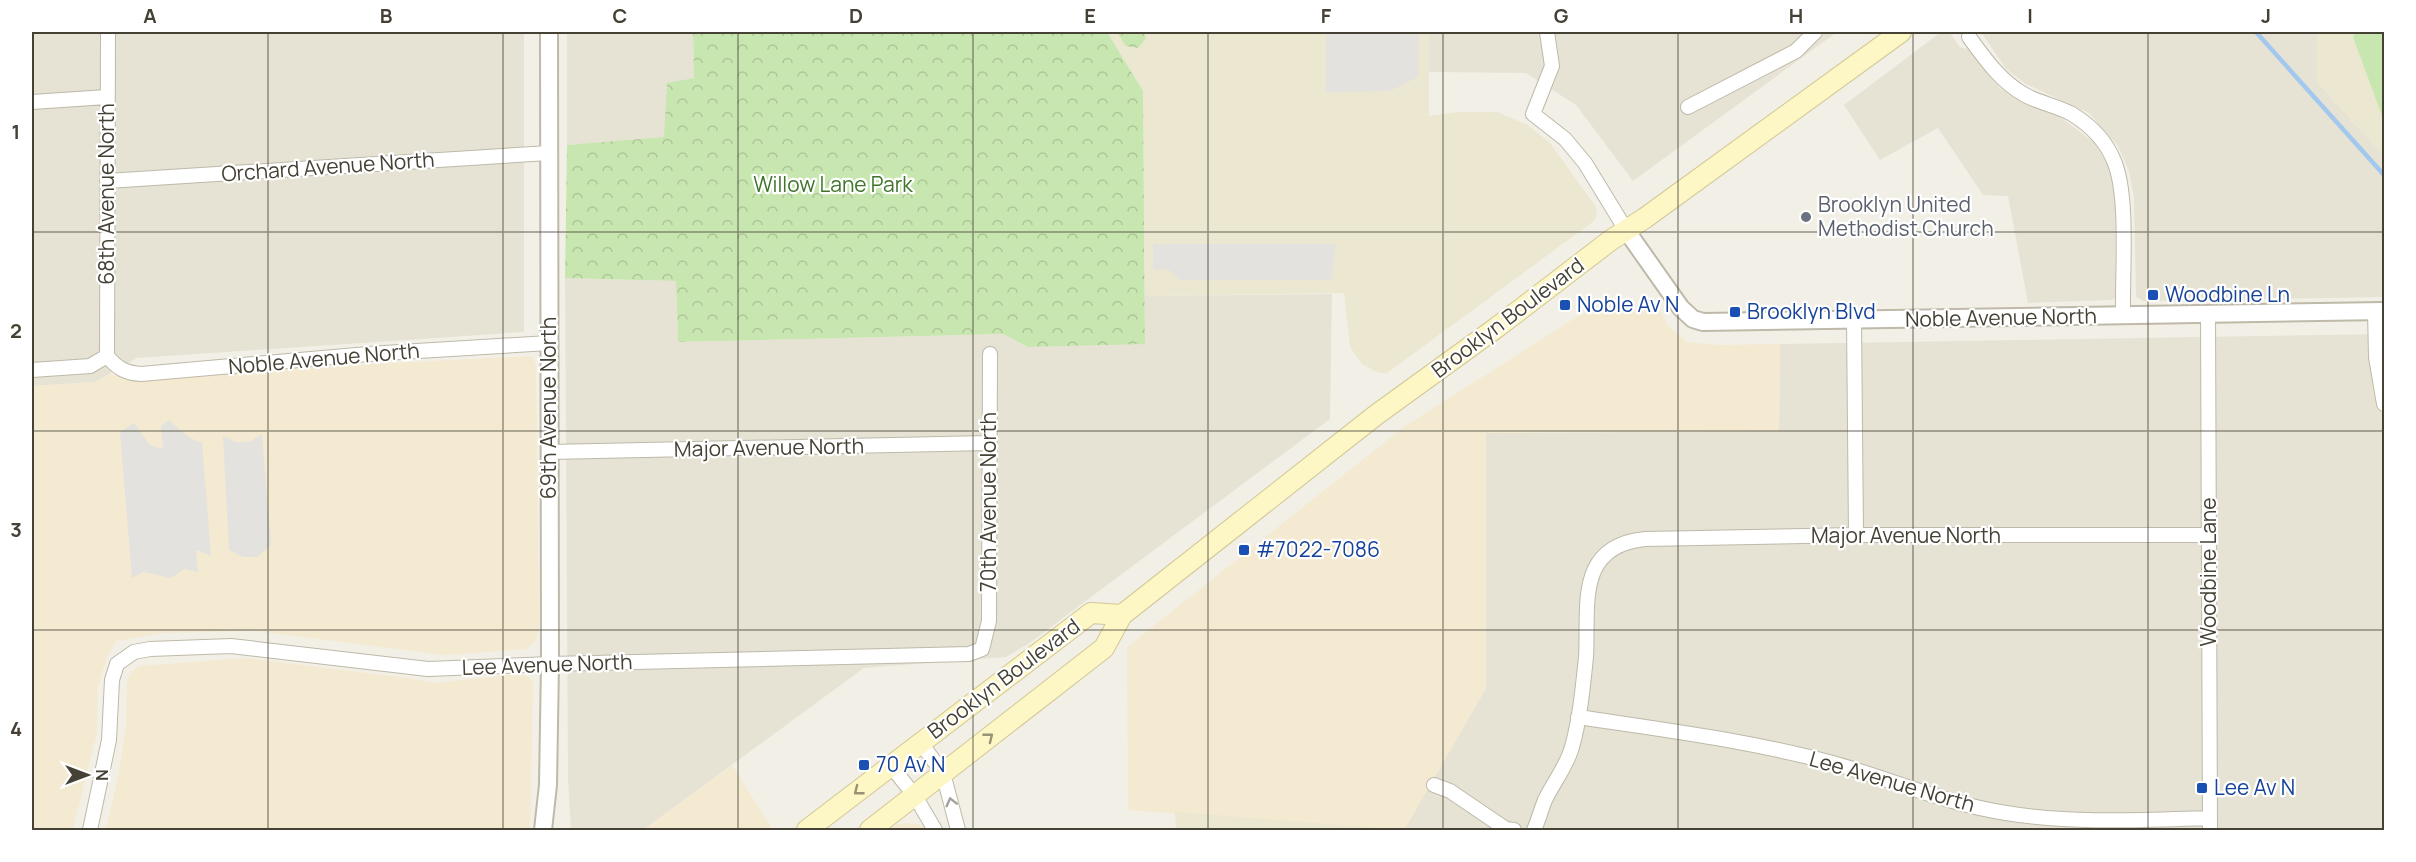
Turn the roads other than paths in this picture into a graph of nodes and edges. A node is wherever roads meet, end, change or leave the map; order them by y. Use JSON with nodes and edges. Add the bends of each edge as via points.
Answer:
{"nodes":[{"id":1,"x":108,"y":32,"type":"edge"},
{"id":2,"x":549,"y":32,"type":"edge"},
{"id":3,"x":1547,"y":32,"type":"edge"},
{"id":4,"x":1815,"y":32,"type":"edge"},
{"id":5,"x":1901,"y":32,"type":"edge"},
{"id":6,"x":1969,"y":37,"type":"dead end"},
{"id":7,"x":107,"y":96,"type":"junction"},
{"id":8,"x":32,"y":102,"type":"edge"},
{"id":9,"x":1688,"y":107,"type":"dead end"},
{"id":10,"x":549,"y":153,"type":"junction"},
{"id":11,"x":107,"y":181,"type":"junction"},
{"id":12,"x":1626,"y":230,"type":"junction"},
{"id":13,"x":2380,"y":311,"type":"edge"},
{"id":14,"x":2208,"y":314,"type":"junction"},
{"id":15,"x":2123,"y":315,"type":"junction"},
{"id":16,"x":1854,"y":320,"type":"junction"},
{"id":17,"x":549,"y":343,"type":"junction"},
{"id":18,"x":990,"y":354,"type":"dead end"},
{"id":19,"x":107,"y":356,"type":"junction"},
{"id":20,"x":32,"y":370,"type":"edge"},
{"id":21,"x":2385,"y":404,"type":"edge"},
{"id":22,"x":989,"y":443,"type":"junction"},
{"id":23,"x":549,"y":452,"type":"junction"},
{"id":24,"x":1856,"y":535,"type":"junction"},
{"id":25,"x":2209,"y":535,"type":"junction"},
{"id":26,"x":1122,"y":615,"type":"junction"},
{"id":27,"x":982,"y":649,"type":"joint"},
{"id":28,"x":550,"y":664,"type":"junction"},
{"id":29,"x":1578,"y":717,"type":"junction"},
{"id":30,"x":920,"y":742,"type":"junction"},
{"id":31,"x":891,"y":766,"type":"junction"},
{"id":32,"x":943,"y":773,"type":"junction"},
{"id":33,"x":1434,"y":784,"type":"dead end"},
{"id":34,"x":548,"y":785,"type":"junction"},
{"id":35,"x":915,"y":796,"type":"junction"},
{"id":36,"x":2210,"y":824,"type":"edge"},
{"id":37,"x":90,"y":831,"type":"edge"},
{"id":38,"x":543,"y":831,"type":"edge"},
{"id":39,"x":556,"y":831,"type":"edge"},
{"id":40,"x":807,"y":831,"type":"edge"},
{"id":41,"x":870,"y":831,"type":"edge"},
{"id":42,"x":934,"y":831,"type":"edge"},
{"id":43,"x":958,"y":831,"type":"edge"},
{"id":44,"x":1514,"y":831,"type":"edge"},
{"id":45,"x":1534,"y":831,"type":"edge"}],
"edges":[{"from":1,"to":7,"type":"street","name":"68th Avenue North"},
{"from":2,"to":10,"type":"street","name":"69th Avenue North"},
{"from":3,"to":12,"type":"street","via":[[1552,66],[1533,114],[1565,139]]},
{"from":4,"to":9,"type":"street","via":[[1796,51]]},
{"from":5,"to":12,"type":"main road","name":"Brooklyn Boulevard"},
{"from":6,"to":15,"type":"street","via":[[2002,79],[2025,95],[2071,114],[2088,126],[2115,161],[2121,192]]},
{"from":7,"to":8,"type":"street"},
{"from":7,"to":11,"type":"street","name":"68th Avenue North"},
{"from":10,"to":11,"type":"street","name":"Orchard Avenue North"},
{"from":10,"to":17,"type":"street","name":"69th Avenue North"},
{"from":11,"to":19,"type":"street","name":"68th Avenue North"},
{"from":12,"to":16,"type":"street","name":"Noble Avenue North","via":[[1681,308],[1703,322]]},
{"from":12,"to":26,"type":"main road","name":"Brooklyn Boulevard","via":[[1376,415]]},
{"from":13,"to":14,"type":"street","name":"Noble Avenue North"},
{"from":13,"to":21,"type":"street","via":[[2376,357]]},
{"from":14,"to":15,"type":"street","name":"Noble Avenue North"},
{"from":14,"to":25,"type":"street","name":"Woodbine Lane"},
{"from":15,"to":16,"type":"street","name":"Noble Avenue North"},
{"from":16,"to":24,"type":"street"},
{"from":17,"to":19,"type":"street","name":"Noble Avenue North","via":[[141,374],[127,373]]},
{"from":17,"to":23,"type":"street","name":"69th Avenue North"},
{"from":18,"to":22,"type":"street","name":"70th Avenue North"},
{"from":19,"to":20,"type":"street","via":[[90,366]]},
{"from":22,"to":23,"type":"street","name":"Major Avenue North"},
{"from":22,"to":27,"type":"street","name":"70th Avenue North","via":[[989,621]]},
{"from":23,"to":28,"type":"street","name":"69th Avenue North"},
{"from":24,"to":25,"type":"street","name":"Major Avenue North"},
{"from":24,"to":29,"type":"street","name":"Major Avenue North","via":[[1645,539],[1631,541],[1606,554],[1587,587],[1586,657]]},
{"from":25,"to":36,"type":"street","name":"Woodbine Lane"},
{"from":26,"to":30,"type":"main road","name":"Brooklyn Boulevard","via":[[1091,614]]},
{"from":32,"to":26,"type":"main road","name":"Brooklyn Boulevard","one_way":true,"via":[[1104,648]]},
{"from":27,"to":28,"type":"street","name":"Lee Avenue North","via":[[969,654]]},
{"from":28,"to":34,"type":"street","name":"69th Avenue North"},
{"from":28,"to":37,"type":"street","name":"Lee Avenue North","via":[[428,669],[255,648],[217,646],[134,652],[117,664],[112,680],[109,741]]},
{"from":29,"to":36,"type":"street","name":"Lee Avenue North","via":[[1767,747],[2004,813],[2055,820]]},
{"from":29,"to":45,"type":"street","via":[[1571,751],[1545,800]]},
{"from":30,"to":31,"type":"main road","name":"Brooklyn Boulevard"},
{"from":30,"to":32,"type":"street"},
{"from":31,"to":35,"type":"street"},
{"from":31,"to":40,"type":"main road","name":"Brooklyn Boulevard","one_way":true},
{"from":32,"to":35,"type":"main road","name":"Brooklyn Boulevard"},
{"from":43,"to":32,"type":"street","one_way":true},
{"from":33,"to":44,"type":"street"},
{"from":34,"to":38,"type":"street","name":"69th Avenue North"},
{"from":34,"to":39,"type":"street","name":"69th Avenue North"},
{"from":35,"to":41,"type":"main road","name":"Brooklyn Boulevard"},
{"from":35,"to":42,"type":"street"}]}
